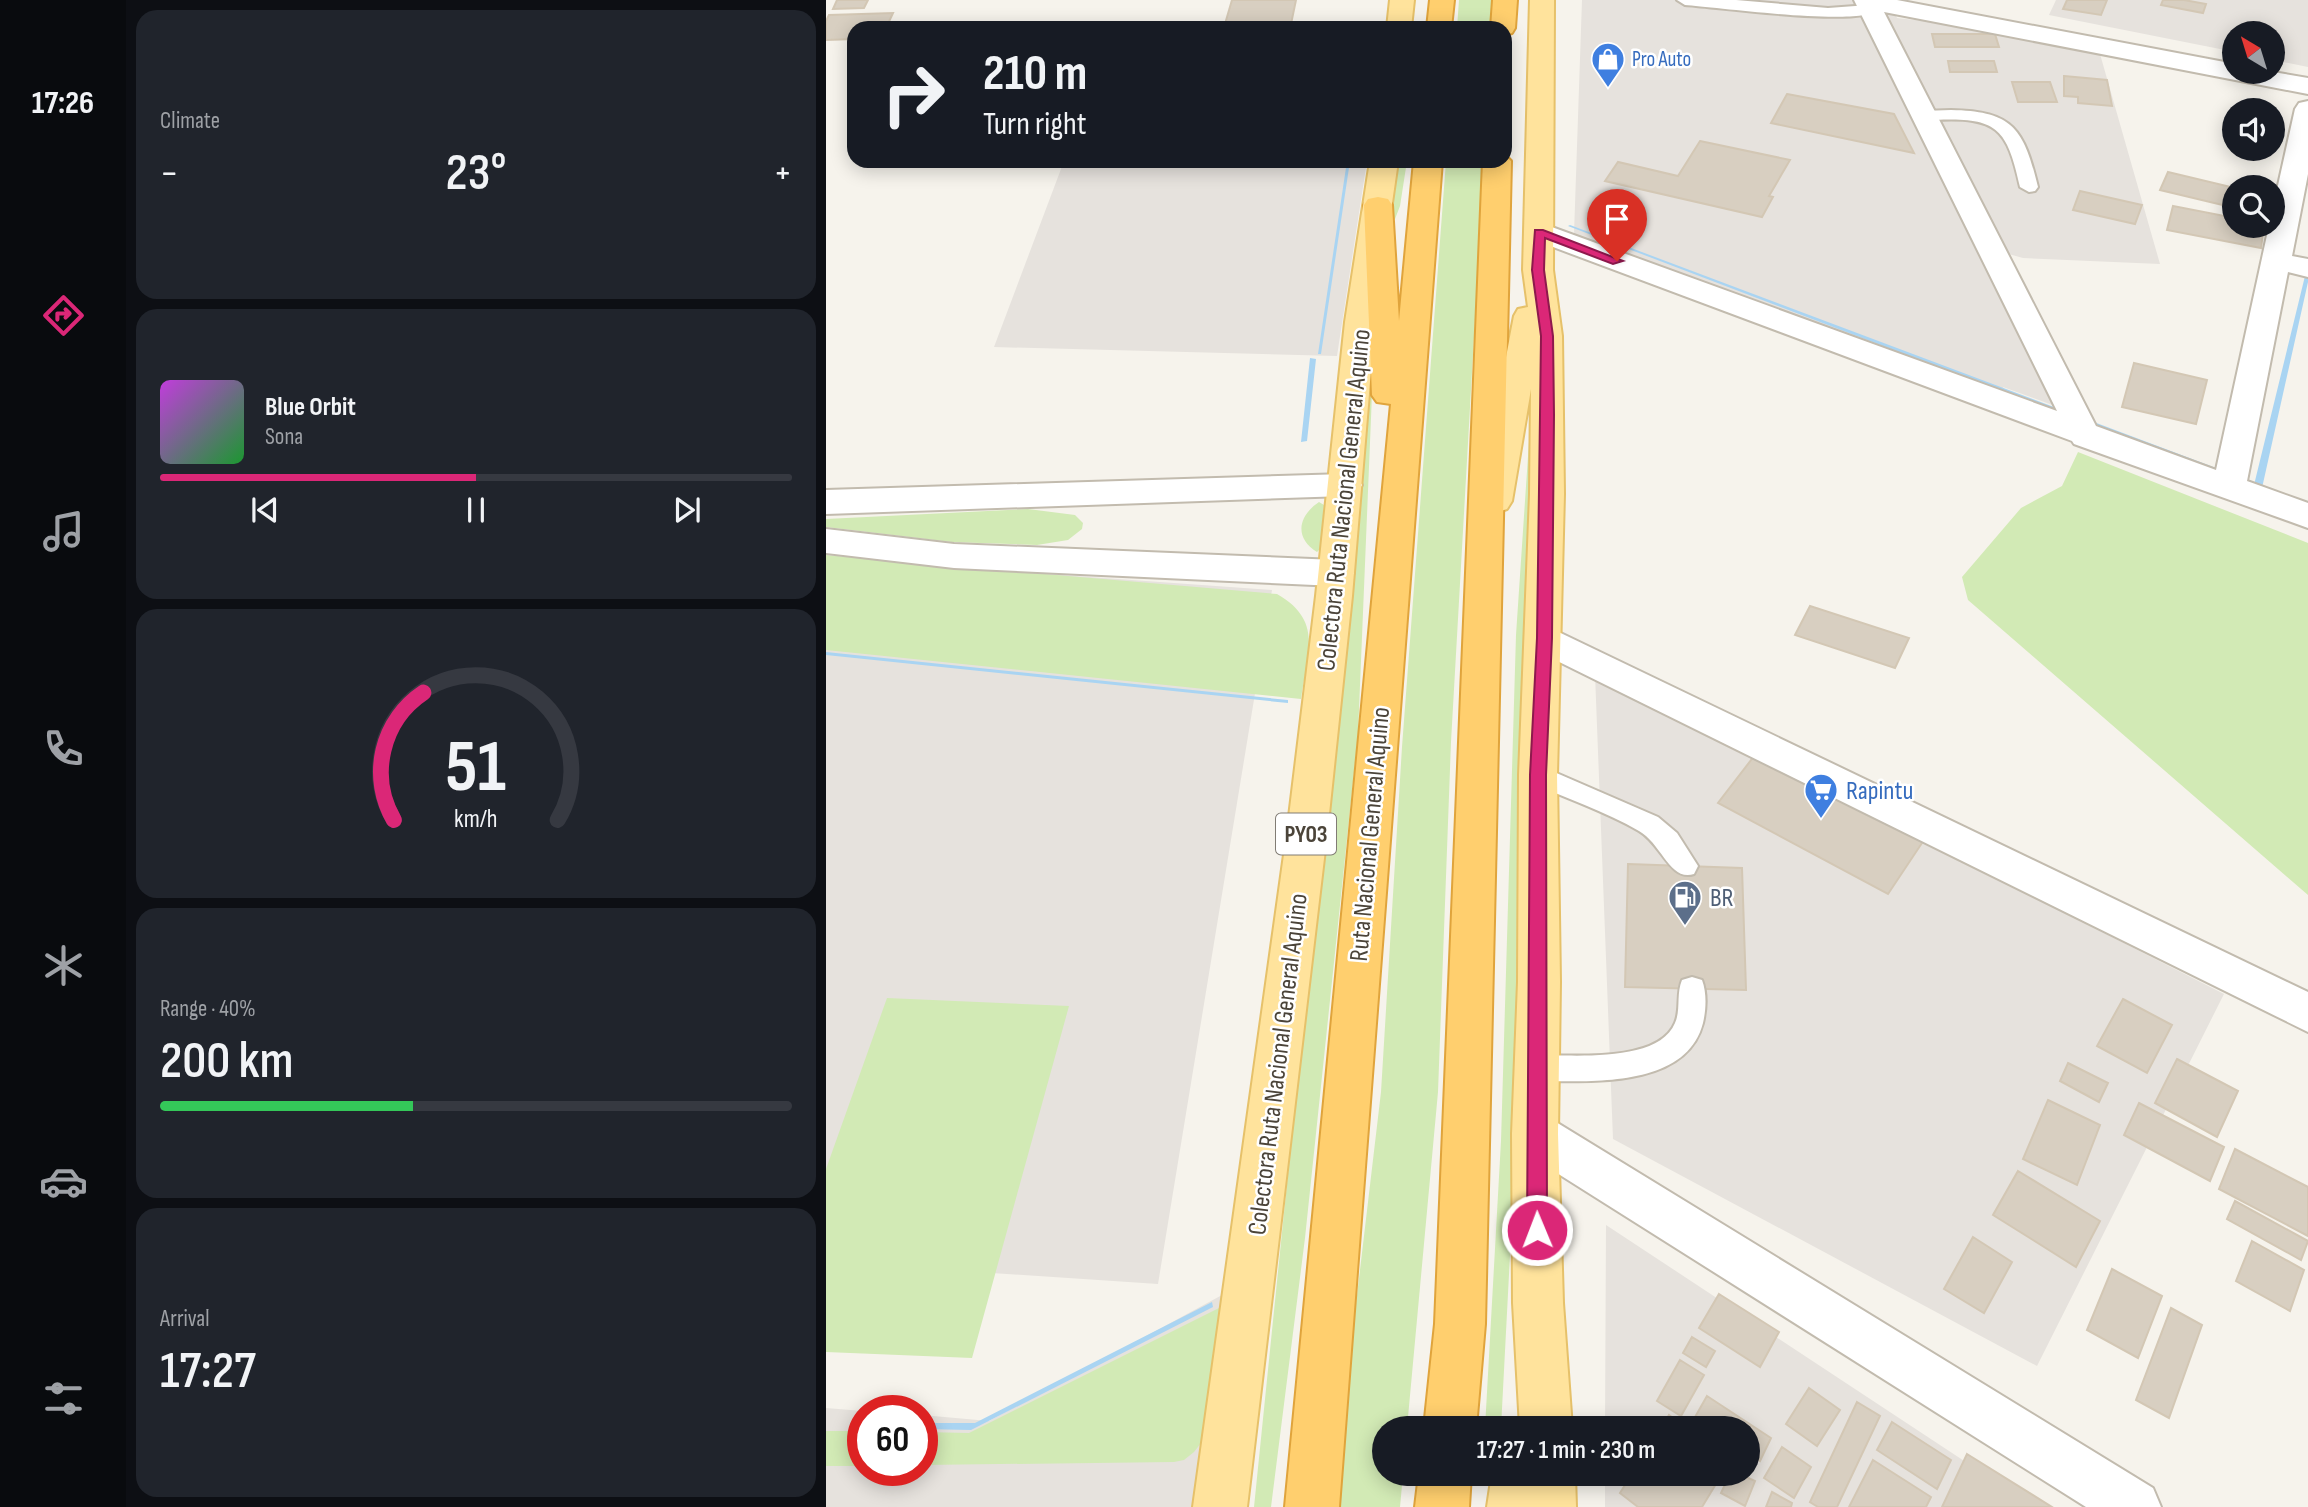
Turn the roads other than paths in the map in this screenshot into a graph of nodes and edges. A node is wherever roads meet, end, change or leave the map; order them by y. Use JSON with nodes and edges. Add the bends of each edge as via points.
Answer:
{"nodes":[{"id":1,"x":1402,"y":0,"type":"edge"},
{"id":2,"x":1441,"y":0,"type":"edge"},
{"id":3,"x":1505,"y":0,"type":"edge"},
{"id":4,"x":1542,"y":0,"type":"edge"},
{"id":5,"x":1685,"y":0,"type":"edge"},
{"id":6,"x":1867,"y":4,"type":"edge"},
{"id":7,"x":1400,"y":21,"type":"edge"},
{"id":8,"x":1439,"y":21,"type":"edge"},
{"id":9,"x":1504,"y":21,"type":"edge"},
{"id":10,"x":2308,"y":86,"type":"edge"},
{"id":11,"x":2308,"y":109,"type":"edge"},
{"id":12,"x":1923,"y":116,"type":"junction"},
{"id":13,"x":1383,"y":168,"type":"edge"},
{"id":14,"x":1427,"y":168,"type":"edge"},
{"id":15,"x":1497,"y":168,"type":"edge"},
{"id":16,"x":2029,"y":187,"type":"dead end"},
{"id":17,"x":1378,"y":205,"type":"junction"},
{"id":18,"x":1539,"y":232,"type":"junction"},
{"id":19,"x":2276,"y":261,"type":"junction"},
{"id":20,"x":2308,"y":268,"type":"edge"},
{"id":21,"x":1538,"y":270,"type":"junction"},
{"id":22,"x":2085,"y":436,"type":"junction"},
{"id":23,"x":1345,"y":485,"type":"junction"},
{"id":24,"x":2230,"y":487,"type":"junction"},
{"id":25,"x":826,"y":502,"type":"edge"},
{"id":26,"x":2308,"y":516,"type":"edge"},
{"id":27,"x":826,"y":541,"type":"edge"},
{"id":28,"x":1396,"y":544,"type":"junction"},
{"id":29,"x":1486,"y":551,"type":"junction"},
{"id":30,"x":1336,"y":573,"type":"junction"},
{"id":31,"x":1544,"y":638,"type":"junction"},
{"id":32,"x":1538,"y":775,"type":"junction"},
{"id":33,"x":1685,"y":866,"type":"dead end"},
{"id":34,"x":1692,"y":989,"type":"dead end"},
{"id":35,"x":2308,"y":1013,"type":"edge"},
{"id":36,"x":1537,"y":1068,"type":"junction"},
{"id":37,"x":1535,"y":1134,"type":"junction"},
{"id":38,"x":1538,"y":1303,"type":"junction"},
{"id":39,"x":1451,"y":1416,"type":"edge"},
{"id":40,"x":1525,"y":1416,"type":"edge"},
{"id":41,"x":1545,"y":1416,"type":"edge"},
{"id":42,"x":1444,"y":1486,"type":"edge"},
{"id":43,"x":1517,"y":1486,"type":"edge"},
{"id":44,"x":1549,"y":1486,"type":"edge"},
{"id":45,"x":1220,"y":1507,"type":"edge"},
{"id":46,"x":1312,"y":1507,"type":"edge"},
{"id":47,"x":1442,"y":1507,"type":"edge"},
{"id":48,"x":1514,"y":1507,"type":"edge"},
{"id":49,"x":1549,"y":1507,"type":"edge"},
{"id":50,"x":2134,"y":1507,"type":"edge"}],
"edges":[{"from":1,"to":7,"type":"main road"},
{"from":2,"to":8,"type":"highway"},
{"from":3,"to":9,"type":"highway"},
{"from":4,"to":18,"type":"main road"},
{"from":5,"to":6,"type":"lane","via":[[1828,13]]},
{"from":6,"to":10,"type":"street"},
{"from":6,"to":12,"type":"street"},
{"from":11,"to":19,"type":"street"},
{"from":12,"to":16,"type":"lane","via":[[1966,114],[1999,124],[2020,150]]},
{"from":12,"to":22,"type":"street"},
{"from":13,"to":17,"type":"main road","name":"Colectora Ruta Nacional General Aquino","number":"PY03"},
{"from":14,"to":28,"type":"highway","name":"Ruta Nacional General Aquino","number":"PY03"},
{"from":15,"to":29,"type":"highway"},
{"from":17,"to":23,"type":"main road","name":"Colectora Ruta Nacional General Aquino","number":"PY03","via":[[1360,322]]},
{"from":17,"to":28,"type":"highway"},
{"from":18,"to":21,"type":"main road"},
{"from":18,"to":22,"type":"street"},
{"from":19,"to":20,"type":"street"},
{"from":19,"to":24,"type":"street"},
{"from":21,"to":29,"type":"main road"},
{"from":21,"to":31,"type":"main road","via":[[1547,336]]},
{"from":22,"to":24,"type":"street"},
{"from":23,"to":25,"type":"street"},
{"from":23,"to":30,"type":"main road","name":"Colectora Ruta Nacional General Aquino","number":"PY03"},
{"from":24,"to":26,"type":"street"},
{"from":27,"to":30,"type":"street","via":[[954,556]]},
{"from":28,"to":46,"type":"highway","name":"Ruta Nacional General Aquino","number":"PY03"},
{"from":29,"to":39,"type":"highway","via":[[1460,1324]]},
{"from":30,"to":45,"type":"main road","name":"Colectora Ruta Nacional General Aquino","number":"PY03"},
{"from":31,"to":32,"type":"main road"},
{"from":31,"to":35,"type":"street"},
{"from":32,"to":33,"type":"lane","via":[[1649,824],[1668,840]]},
{"from":32,"to":36,"type":"main road"},
{"from":34,"to":36,"type":"lane","via":[[1688,1029],[1673,1047],[1653,1060],[1629,1066]]},
{"from":36,"to":37,"type":"main road"},
{"from":37,"to":38,"type":"main road"},
{"from":37,"to":50,"type":"street"},
{"from":38,"to":40,"type":"main road"},
{"from":38,"to":41,"type":"main road"},
{"from":42,"to":47,"type":"highway"},
{"from":43,"to":48,"type":"main road"},
{"from":44,"to":49,"type":"main road"}]}
